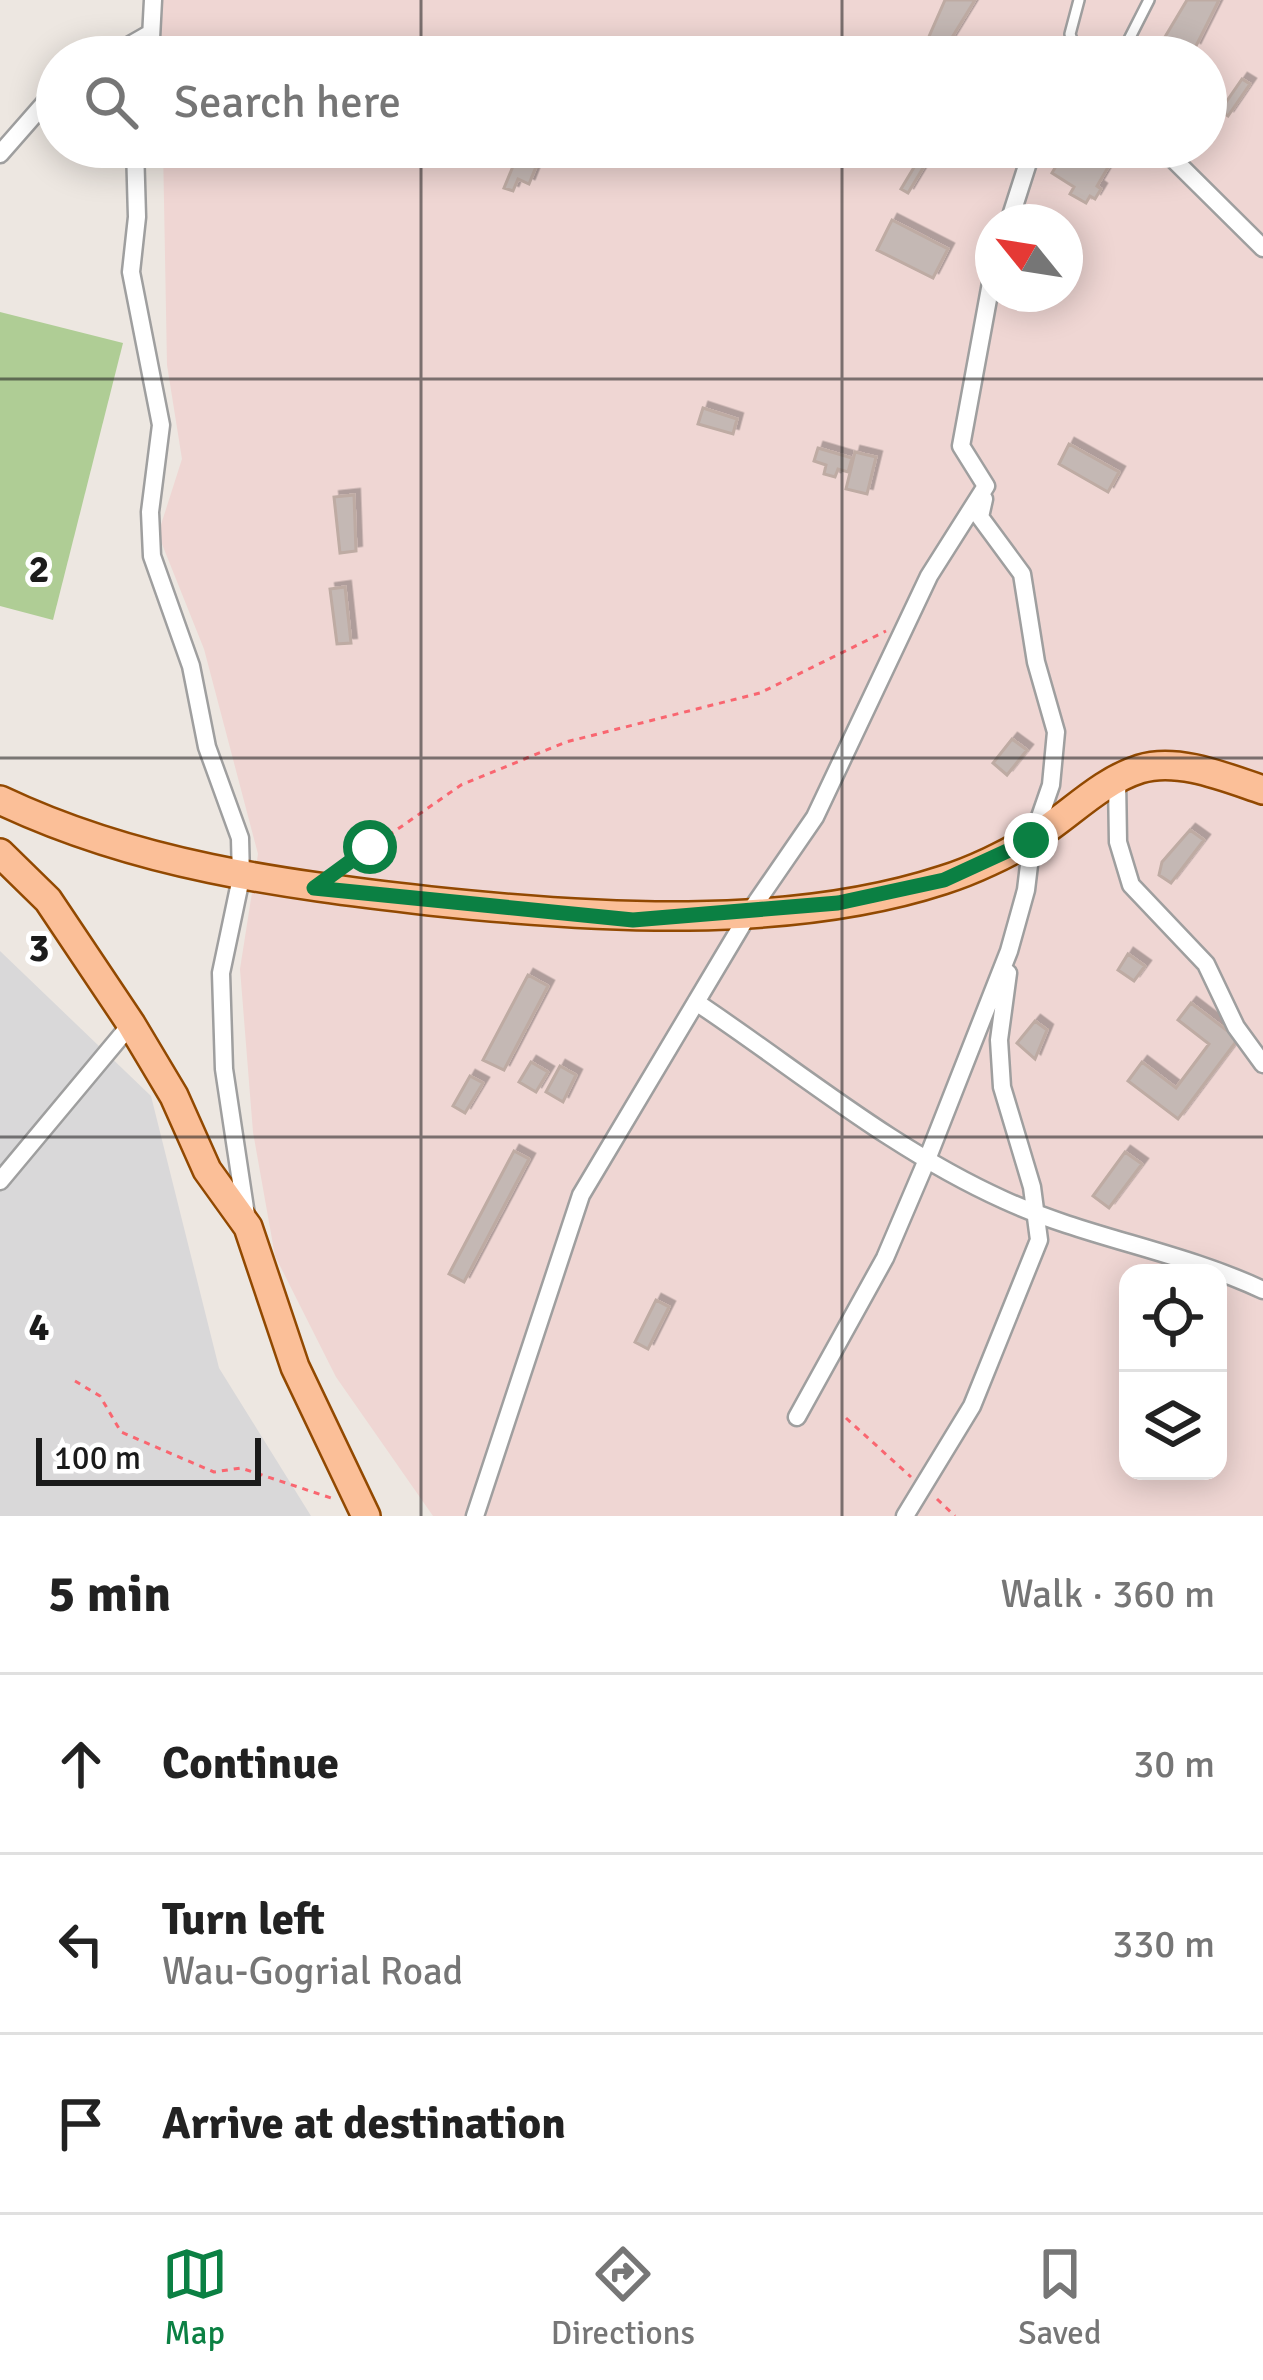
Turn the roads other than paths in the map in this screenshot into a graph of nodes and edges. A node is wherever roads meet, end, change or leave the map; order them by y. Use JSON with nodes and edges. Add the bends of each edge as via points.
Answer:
{"nodes":[{"id":1,"x":153,"y":0,"type":"edge"},
{"id":2,"x":1079,"y":0,"type":"edge"},
{"id":3,"x":1149,"y":0,"type":"edge"},
{"id":4,"x":151,"y":33,"type":"junction"},
{"id":5,"x":146,"y":36,"type":"edge"},
{"id":6,"x":151,"y":36,"type":"edge"},
{"id":7,"x":1071,"y":36,"type":"edge"},
{"id":8,"x":1131,"y":36,"type":"edge"},
{"id":9,"x":36,"y":113,"type":"edge"},
{"id":10,"x":0,"y":154,"type":"edge"},
{"id":11,"x":136,"y":168,"type":"edge"},
{"id":12,"x":1026,"y":168,"type":"edge"},
{"id":13,"x":1183,"y":168,"type":"edge"},
{"id":14,"x":1015,"y":204,"type":"edge"},
{"id":15,"x":1263,"y":248,"type":"edge"},
{"id":16,"x":986,"y":312,"type":"edge"},
{"id":17,"x":986,"y":487,"type":"junction"},
{"id":18,"x":1118,"y":780,"type":"junction"},
{"id":19,"x":1263,"y":790,"type":"edge"},
{"id":20,"x":0,"y":800,"type":"edge"},
{"id":21,"x":1031,"y":840,"type":"junction"},
{"id":22,"x":0,"y":853,"type":"edge"},
{"id":23,"x":241,"y":878,"type":"junction"},
{"id":24,"x":751,"y":910,"type":"junction"},
{"id":25,"x":1009,"y":951,"type":"junction"},
{"id":26,"x":696,"y":1002,"type":"junction"},
{"id":27,"x":130,"y":1024,"type":"junction"},
{"id":28,"x":1263,"y":1064,"type":"edge"},
{"id":29,"x":926,"y":1162,"type":"junction"},
{"id":30,"x":0,"y":1181,"type":"edge"},
{"id":31,"x":1035,"y":1214,"type":"junction"},
{"id":32,"x":248,"y":1227,"type":"junction"},
{"id":33,"x":1263,"y":1290,"type":"edge"},
{"id":34,"x":797,"y":1417,"type":"dead end"},
{"id":35,"x":364,"y":1513,"type":"edge"},
{"id":36,"x":475,"y":1516,"type":"edge"},
{"id":37,"x":905,"y":1516,"type":"edge"}],
"edges":[{"from":1,"to":4,"type":"street"},
{"from":2,"to":7,"type":"lane"},
{"from":3,"to":8,"type":"lane"},
{"from":4,"to":5,"type":"street"},
{"from":4,"to":6,"type":"street"},
{"from":9,"to":10,"type":"street"},
{"from":11,"to":23,"type":"street","via":[[131,272],[161,425],[149,536],[240,838]]},
{"from":12,"to":14,"type":"street"},
{"from":13,"to":15,"type":"street"},
{"from":16,"to":17,"type":"street","via":[[961,446]]},
{"from":17,"to":21,"type":"street","via":[[980,517],[1022,574],[1056,733],[1051,785]]},
{"from":17,"to":24,"type":"street","via":[[929,575],[815,817]]},
{"from":18,"to":19,"type":"main road","via":[[1142,768],[1198,769]]},
{"from":18,"to":21,"type":"main road"},
{"from":18,"to":28,"type":"street","via":[[1118,842],[1131,885],[1206,964]]},
{"from":20,"to":23,"type":"main road","via":[[71,834]]},
{"from":21,"to":24,"type":"main road","via":[[944,880],[838,903]]},
{"from":21,"to":25,"type":"street"},
{"from":22,"to":27,"type":"main road","via":[[48,900]]},
{"from":23,"to":24,"type":"main road","via":[[633,920]]},
{"from":23,"to":32,"type":"street","via":[[220,973],[224,1069]]},
{"from":24,"to":26,"type":"street"},
{"from":25,"to":29,"type":"street"},
{"from":25,"to":31,"type":"street","via":[[1002,1087]]},
{"from":26,"to":29,"type":"street"},
{"from":26,"to":36,"type":"street","via":[[581,1196]]},
{"from":27,"to":30,"type":"street"},
{"from":27,"to":32,"type":"main road","via":[[207,1170]]},
{"from":29,"to":31,"type":"street"},
{"from":29,"to":34,"type":"street","via":[[885,1258]]},
{"from":31,"to":33,"type":"street"},
{"from":31,"to":37,"type":"street","via":[[1039,1240],[1014,1312],[972,1406]]},
{"from":32,"to":35,"type":"main road","via":[[295,1367]]}]}
